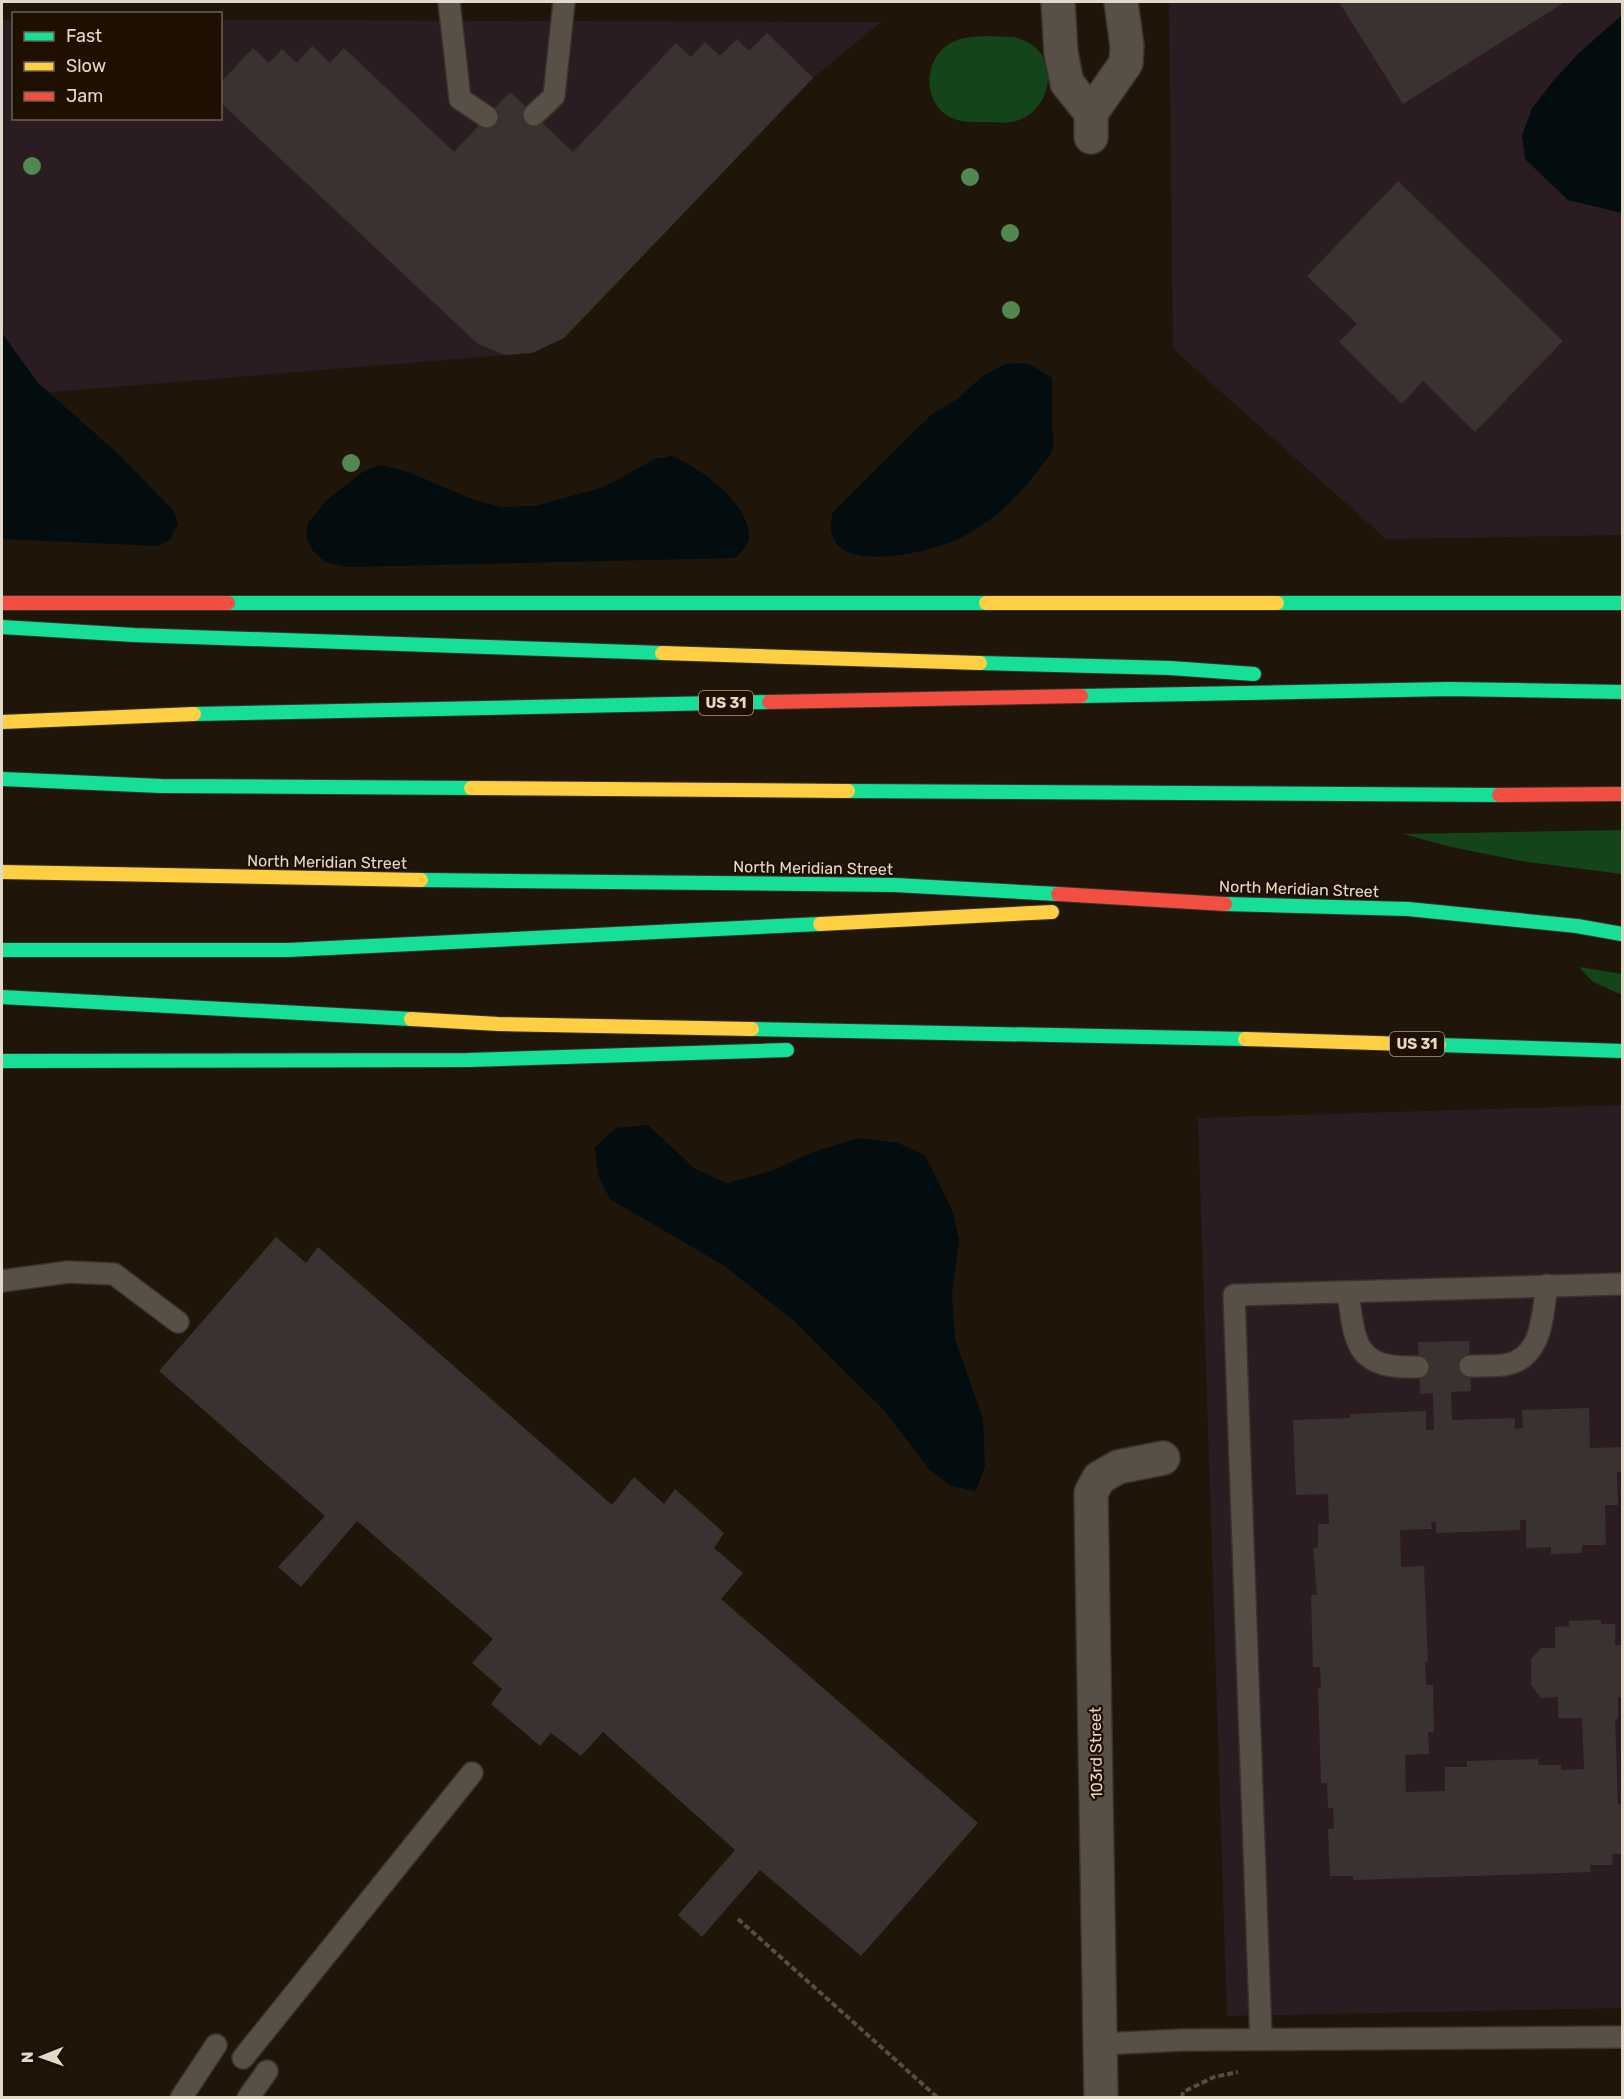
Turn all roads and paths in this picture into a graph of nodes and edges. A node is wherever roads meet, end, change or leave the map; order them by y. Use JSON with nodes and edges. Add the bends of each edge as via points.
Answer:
{"nodes":[{"id":1,"x":449,"y":2,"type":"edge"},
{"id":2,"x":564,"y":2,"type":"edge"},
{"id":3,"x":1058,"y":2,"type":"edge"},
{"id":4,"x":1121,"y":2,"type":"edge"},
{"id":5,"x":534,"y":115,"type":"dead end"},
{"id":6,"x":487,"y":117,"type":"dead end"},
{"id":7,"x":2,"y":603,"type":"edge"},
{"id":8,"x":1623,"y":603,"type":"edge"},
{"id":9,"x":2,"y":627,"type":"edge"},
{"id":10,"x":1263,"y":675,"type":"dead end"},
{"id":11,"x":1310,"y":678,"type":"dead end"},
{"id":12,"x":1450,"y":689,"type":"junction"},
{"id":13,"x":1623,"y":692,"type":"edge"},
{"id":14,"x":2,"y":722,"type":"edge"},
{"id":15,"x":2,"y":779,"type":"edge"},
{"id":16,"x":1623,"y":794,"type":"edge"},
{"id":17,"x":2,"y":872,"type":"edge"},
{"id":18,"x":1228,"y":904,"type":"junction"},
{"id":19,"x":1097,"y":910,"type":"dead end"},
{"id":20,"x":1061,"y":912,"type":"dead end"},
{"id":21,"x":1623,"y":934,"type":"edge"},
{"id":22,"x":2,"y":950,"type":"edge"},
{"id":23,"x":2,"y":997,"type":"edge"},
{"id":24,"x":1211,"y":1038,"type":"junction"},
{"id":25,"x":924,"y":1046,"type":"dead end"},
{"id":26,"x":804,"y":1050,"type":"dead end"},
{"id":27,"x":1623,"y":1051,"type":"edge"},
{"id":28,"x":2,"y":1061,"type":"edge"},
{"id":29,"x":2,"y":1281,"type":"edge"},
{"id":30,"x":1623,"y":1284,"type":"edge"},
{"id":31,"x":1547,"y":1285,"type":"junction"},
{"id":32,"x":1348,"y":1292,"type":"junction"},
{"id":33,"x":178,"y":1322,"type":"dead end"},
{"id":34,"x":1470,"y":1366,"type":"dead end"},
{"id":35,"x":1418,"y":1367,"type":"dead end"},
{"id":36,"x":1163,"y":1458,"type":"dead end"},
{"id":37,"x":472,"y":1773,"type":"dead end"},
{"id":38,"x":738,"y":1918,"type":"dead end"},
{"id":39,"x":1623,"y":2037,"type":"edge"},
{"id":40,"x":1261,"y":2039,"type":"junction"},
{"id":41,"x":1100,"y":2044,"type":"junction"},
{"id":42,"x":216,"y":2045,"type":"dead end"},
{"id":43,"x":243,"y":2058,"type":"dead end"},
{"id":44,"x":267,"y":2071,"type":"dead end"},
{"id":45,"x":181,"y":2097,"type":"edge"},
{"id":46,"x":248,"y":2097,"type":"edge"},
{"id":47,"x":938,"y":2097,"type":"edge"},
{"id":48,"x":1101,"y":2097,"type":"edge"}],
"edges":[{"from":1,"to":6,"type":"lane","via":[[460,99]]},
{"from":2,"to":5,"type":"lane","via":[[554,96]]},
{"from":3,"to":4,"type":"street","via":[[1067,83],[1091,125],[1126,63]]},
{"from":7,"to":8,"type":"highway"},
{"from":9,"to":10,"type":"highway","via":[[134,635],[1170,668]]},
{"from":11,"to":12,"type":"highway"},
{"from":12,"to":13,"type":"highway","number":"US 31"},
{"from":12,"to":14,"type":"highway","number":"US 31","via":[[183,714]]},
{"from":15,"to":16,"type":"highway","via":[[161,786],[1434,796]]},
{"from":17,"to":18,"type":"highway","name":"North Meridian Street","via":[[895,885]]},
{"from":18,"to":19,"type":"highway"},
{"from":18,"to":21,"type":"highway","name":"North Meridian Street","via":[[1408,909]]},
{"from":20,"to":22,"type":"highway","via":[[288,950]]},
{"from":23,"to":24,"type":"highway","via":[[498,1024]]},
{"from":24,"to":25,"type":"highway","number":"US 31"},
{"from":24,"to":27,"type":"highway","number":"US 31"},
{"from":26,"to":28,"type":"highway","via":[[468,1060]]},
{"from":29,"to":33,"type":"lane","via":[[68,1272],[114,1274]]},
{"from":30,"to":31,"type":"lane"},
{"from":31,"to":32,"type":"lane"},
{"from":31,"to":34,"type":"lane","via":[[1538,1336],[1530,1353],[1505,1365]]},
{"from":32,"to":35,"type":"lane","via":[[1353,1332],[1365,1354],[1382,1365]]},
{"from":32,"to":40,"type":"lane","via":[[1234,1295]]},
{"from":36,"to":41,"type":"street","name":"103rd Street","via":[[1118,1467],[1099,1478],[1091,1493]]},
{"from":37,"to":43,"type":"lane"},
{"from":38,"to":47,"type":"path"},
{"from":39,"to":40,"type":"lane"},
{"from":40,"to":41,"type":"lane"},
{"from":41,"to":48,"type":"street","name":"103rd Street"},
{"from":42,"to":45,"type":"lane"},
{"from":44,"to":46,"type":"lane"}]}
